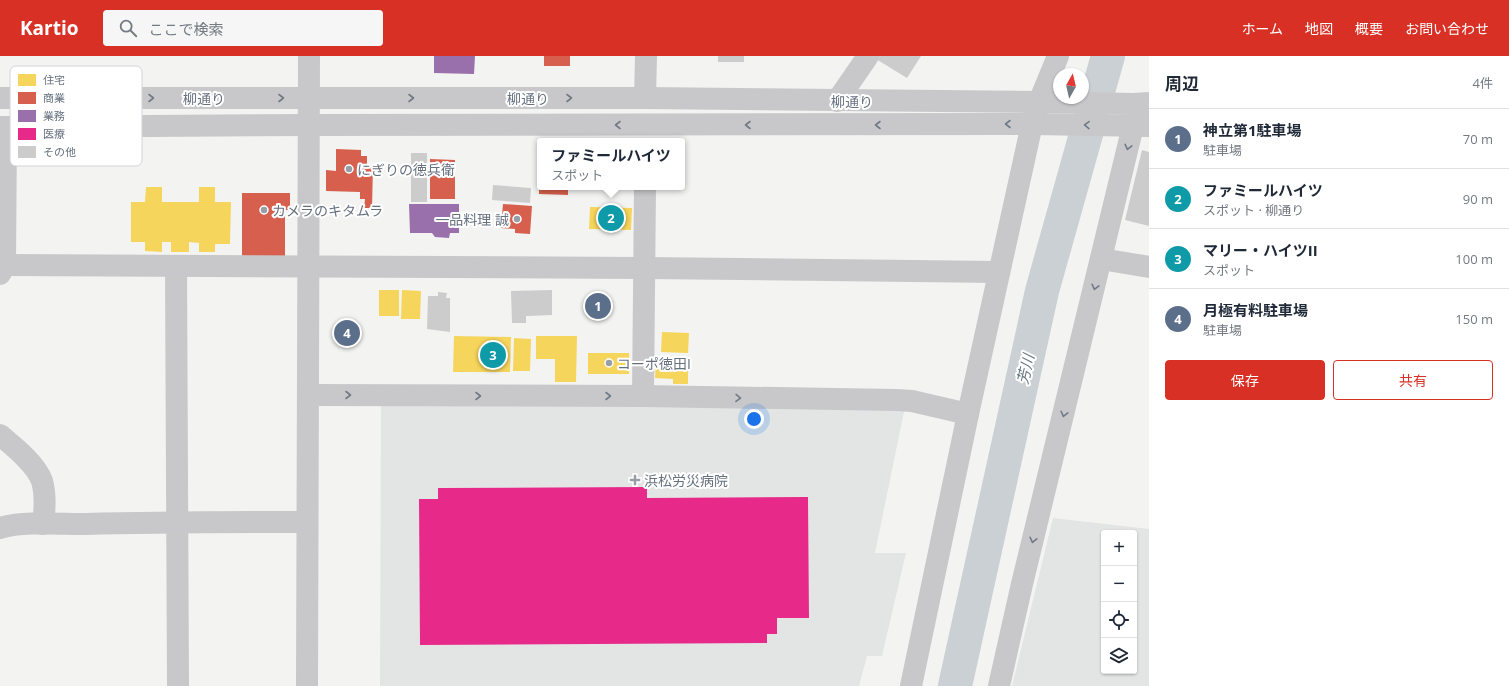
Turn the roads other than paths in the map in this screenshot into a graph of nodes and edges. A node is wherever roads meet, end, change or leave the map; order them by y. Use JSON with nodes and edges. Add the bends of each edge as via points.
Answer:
{"nodes":[{"id":1,"x":309,"y":56,"type":"edge"},
{"id":2,"x":646,"y":56,"type":"edge"},
{"id":3,"x":868,"y":56,"type":"edge"},
{"id":4,"x":1058,"y":56,"type":"edge"},
{"id":5,"x":142,"y":98,"type":"edge"},
{"id":6,"x":309,"y":98,"type":"junction"},
{"id":7,"x":645,"y":98,"type":"junction"},
{"id":8,"x":837,"y":101,"type":"junction"},
{"id":9,"x":1047,"y":102,"type":"junction"},
{"id":10,"x":1145,"y":102,"type":"edge"},
{"id":11,"x":1039,"y":124,"type":"junction"},
{"id":12,"x":310,"y":125,"type":"junction"},
{"id":13,"x":142,"y":126,"type":"edge"},
{"id":14,"x":1136,"y":126,"type":"edge"},
{"id":15,"x":3,"y":127,"type":"edge"},
{"id":16,"x":646,"y":133,"type":"edge"},
{"id":17,"x":645,"y":190,"type":"edge"},
{"id":18,"x":1102,"y":259,"type":"junction"},
{"id":19,"x":176,"y":266,"type":"junction"},
{"id":20,"x":310,"y":267,"type":"junction"},
{"id":21,"x":1149,"y":267,"type":"edge"},
{"id":22,"x":645,"y":268,"type":"junction"},
{"id":23,"x":2,"y":269,"type":"edge"},
{"id":24,"x":1000,"y":272,"type":"junction"},
{"id":25,"x":309,"y":395,"type":"junction"},
{"id":26,"x":643,"y":396,"type":"junction"},
{"id":27,"x":968,"y":414,"type":"junction"},
{"id":28,"x":0,"y":435,"type":"edge"},
{"id":29,"x":176,"y":522,"type":"junction"},
{"id":30,"x":307,"y":522,"type":"junction"},
{"id":31,"x":43,"y":524,"type":"junction"},
{"id":32,"x":0,"y":528,"type":"edge"},
{"id":33,"x":178,"y":686,"type":"edge"},
{"id":34,"x":307,"y":686,"type":"edge"},
{"id":35,"x":911,"y":686,"type":"edge"},
{"id":36,"x":999,"y":686,"type":"edge"}],
"edges":[{"from":1,"to":6,"type":"street"},
{"from":2,"to":7,"type":"street"},
{"from":3,"to":8,"type":"street"},
{"from":4,"to":9,"type":"street"},
{"from":5,"to":6,"type":"street","name":"柳通り","one_way":true},
{"from":6,"to":7,"type":"street","name":"柳通り","one_way":true},
{"from":6,"to":12,"type":"street"},
{"from":7,"to":8,"type":"street","name":"柳通り"},
{"from":8,"to":9,"type":"street","name":"柳通り"},
{"from":9,"to":10,"type":"street","name":"柳通り"},
{"from":9,"to":11,"type":"street"},
{"from":10,"to":14,"type":"street"},
{"from":14,"to":11,"type":"street","name":"柳通り","one_way":true},
{"from":11,"to":16,"type":"street","name":"柳通り","one_way":true},
{"from":11,"to":24,"type":"street"},
{"from":12,"to":13,"type":"street","name":"柳通り"},
{"from":16,"to":12,"type":"street","name":"柳通り","one_way":true},
{"from":12,"to":20,"type":"street"},
{"from":14,"to":18,"type":"street","one_way":true},
{"from":15,"to":23,"type":"street"},
{"from":17,"to":22,"type":"street"},
{"from":18,"to":21,"type":"street"},
{"from":18,"to":36,"type":"street","one_way":true},
{"from":19,"to":20,"type":"street"},
{"from":19,"to":23,"type":"street"},
{"from":19,"to":29,"type":"street"},
{"from":20,"to":22,"type":"street"},
{"from":20,"to":25,"type":"street"},
{"from":22,"to":24,"type":"street"},
{"from":22,"to":26,"type":"street"},
{"from":24,"to":27,"type":"street"},
{"from":25,"to":26,"type":"street","one_way":true},
{"from":25,"to":30,"type":"street"},
{"from":26,"to":27,"type":"street","one_way":true,"via":[[897,400]]},
{"from":27,"to":35,"type":"street"},
{"from":28,"to":31,"type":"street","via":[[36,470],[41,480],[45,505]]},
{"from":29,"to":30,"type":"street"},
{"from":29,"to":31,"type":"street"},
{"from":29,"to":33,"type":"street"},
{"from":30,"to":34,"type":"street"},
{"from":31,"to":32,"type":"street"}]}
